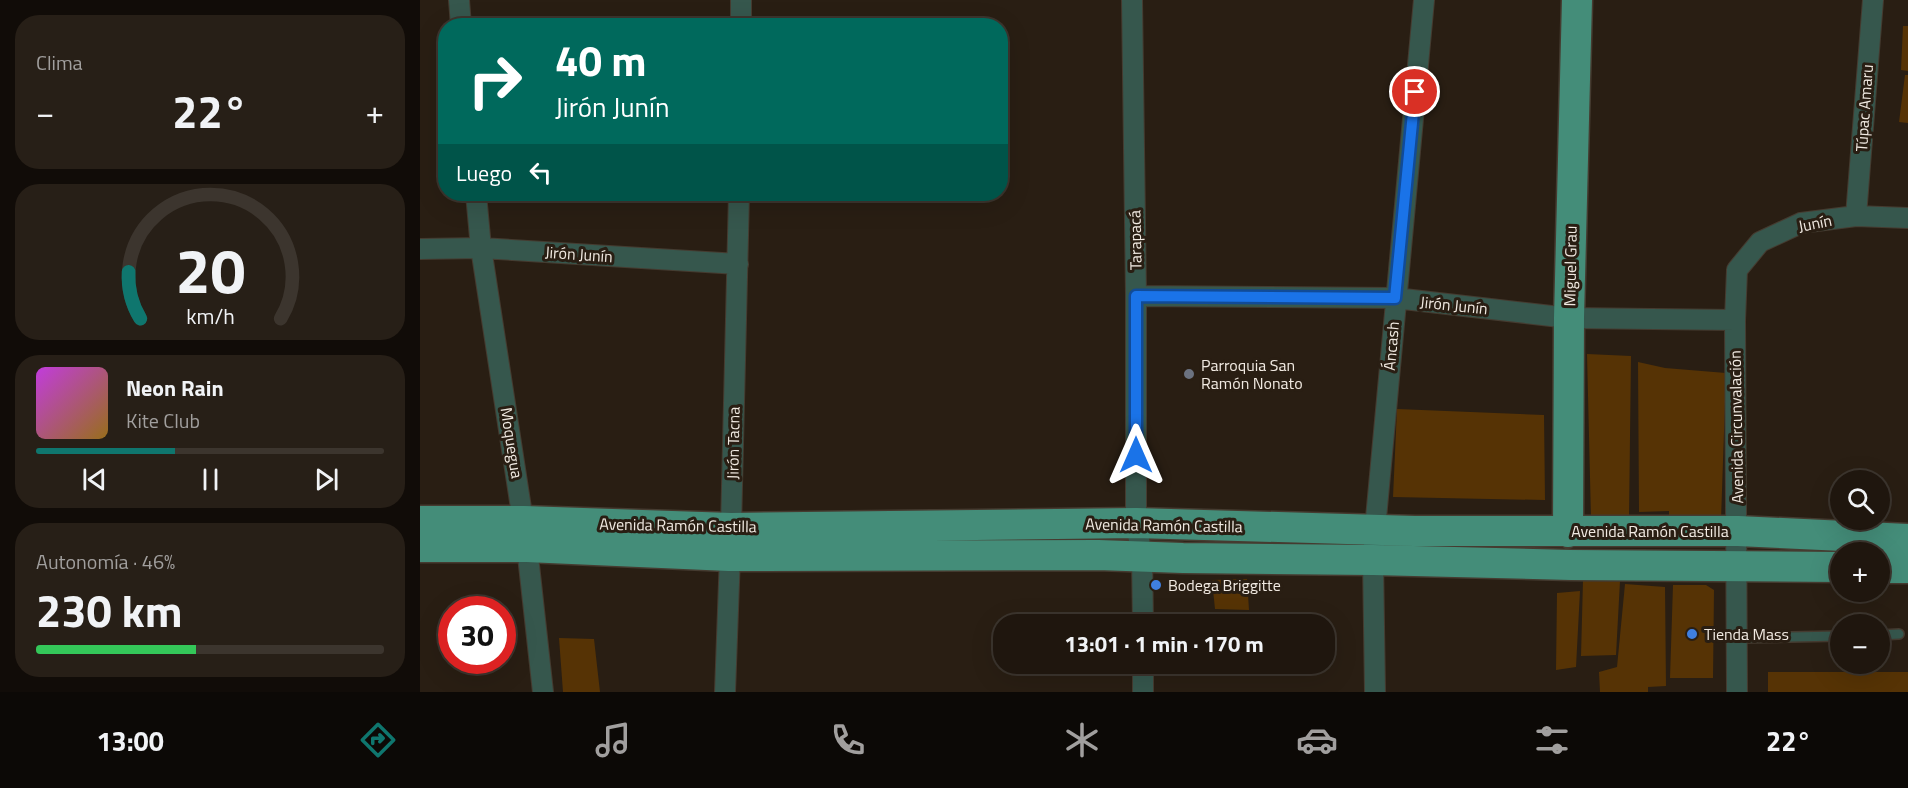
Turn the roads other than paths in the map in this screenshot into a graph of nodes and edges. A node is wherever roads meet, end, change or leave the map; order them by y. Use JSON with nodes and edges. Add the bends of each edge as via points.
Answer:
{"nodes":[{"id":1,"x":459,"y":0,"type":"edge"},
{"id":2,"x":741,"y":0,"type":"edge"},
{"id":3,"x":1132,"y":0,"type":"edge"},
{"id":4,"x":1424,"y":0,"type":"edge"},
{"id":5,"x":1577,"y":0,"type":"edge"},
{"id":6,"x":1873,"y":0,"type":"edge"},
{"id":7,"x":460,"y":18,"type":"edge"},
{"id":8,"x":741,"y":18,"type":"edge"},
{"id":9,"x":477,"y":201,"type":"edge"},
{"id":10,"x":739,"y":201,"type":"edge"},
{"id":11,"x":1856,"y":216,"type":"junction"},
{"id":12,"x":1908,"y":218,"type":"edge"},
{"id":13,"x":481,"y":248,"type":"junction"},
{"id":14,"x":420,"y":249,"type":"edge"},
{"id":15,"x":738,"y":264,"type":"junction"},
{"id":16,"x":1737,"y":270,"type":"joint"},
{"id":17,"x":1136,"y":296,"type":"junction"},
{"id":18,"x":1395,"y":298,"type":"junction"},
{"id":19,"x":1569,"y":318,"type":"junction"},
{"id":20,"x":1735,"y":320,"type":"junction"},
{"id":21,"x":420,"y":521,"type":"edge"},
{"id":22,"x":1136,"y":523,"type":"junction"},
{"id":23,"x":1376,"y":529,"type":"junction"},
{"id":24,"x":1738,"y":531,"type":"junction"},
{"id":25,"x":1568,"y":532,"type":"junction"},
{"id":26,"x":525,"y":534,"type":"junction"},
{"id":27,"x":1908,"y":539,"type":"edge"},
{"id":28,"x":730,"y":542,"type":"junction"},
{"id":29,"x":420,"y":547,"type":"edge"},
{"id":30,"x":1142,"y":557,"type":"junction"},
{"id":31,"x":1373,"y":560,"type":"junction"},
{"id":32,"x":1736,"y":565,"type":"junction"},
{"id":33,"x":1830,"y":567,"type":"edge"},
{"id":34,"x":1890,"y":568,"type":"edge"},
{"id":35,"x":1908,"y":568,"type":"edge"},
{"id":36,"x":1143,"y":614,"type":"edge"},
{"id":37,"x":1890,"y":634,"type":"edge"},
{"id":38,"x":1899,"y":634,"type":"dead end"},
{"id":39,"x":1830,"y":636,"type":"edge"},
{"id":40,"x":1737,"y":638,"type":"junction"},
{"id":41,"x":1143,"y":674,"type":"edge"},
{"id":42,"x":543,"y":692,"type":"edge"},
{"id":43,"x":725,"y":692,"type":"edge"},
{"id":44,"x":1143,"y":692,"type":"edge"},
{"id":45,"x":1375,"y":692,"type":"edge"},
{"id":46,"x":1737,"y":692,"type":"edge"}],
"edges":[{"from":1,"to":7,"type":"street"},
{"from":2,"to":8,"type":"street"},
{"from":3,"to":17,"type":"street","name":"Tarapacá"},
{"from":4,"to":18,"type":"street","name":"Áncash"},
{"from":5,"to":19,"type":"main road","name":"Miguel Grau"},
{"from":6,"to":11,"type":"street","name":"Túpac Amaru"},
{"from":9,"to":13,"type":"street","name":"Moquegua"},
{"from":10,"to":15,"type":"street","name":"Jirón Tacna"},
{"from":11,"to":12,"type":"street","name":"Junín"},
{"from":11,"to":16,"type":"street","name":"Junín","via":[[1801,222],[1760,242]]},
{"from":13,"to":14,"type":"street","name":"Jirón Junín"},
{"from":13,"to":15,"type":"street","name":"Jirón Junín"},
{"from":13,"to":26,"type":"street","name":"Moquegua"},
{"from":15,"to":28,"type":"street","name":"Jirón Tacna"},
{"from":16,"to":20,"type":"street","name":"Avenida Circunvalación"},
{"from":17,"to":18,"type":"street","name":"Jirón Junín"},
{"from":17,"to":22,"type":"street","name":"Tarapacá"},
{"from":18,"to":19,"type":"street","name":"Jirón Junín"},
{"from":18,"to":23,"type":"street","name":"Áncash"},
{"from":19,"to":20,"type":"street","name":"Jirón Junín"},
{"from":19,"to":25,"type":"main road","name":"Miguel Grau"},
{"from":20,"to":24,"type":"street","name":"Avenida Circunvalación"},
{"from":21,"to":26,"type":"main road","name":"Avenida Ramón Castilla"},
{"from":22,"to":23,"type":"main road","name":"Avenida Ramón Castilla"},
{"from":22,"to":28,"type":"main road","name":"Avenida Ramón Castilla"},
{"from":22,"to":30,"type":"street","name":"Tarapacá"},
{"from":23,"to":25,"type":"main road","name":"Avenida Ramón Castilla"},
{"from":23,"to":31,"type":"street","name":"Áncash"},
{"from":24,"to":25,"type":"main road","name":"Avenida Ramón Castilla"},
{"from":24,"to":27,"type":"main road","name":"Avenida Ramón Castilla"},
{"from":24,"to":32,"type":"street","name":"Avenida Circunvalación"},
{"from":26,"to":28,"type":"main road","name":"Avenida Ramón Castilla"},
{"from":26,"to":29,"type":"main road","name":"Avenida Ramón Castilla"},
{"from":26,"to":42,"type":"street","name":"Moquegua"},
{"from":28,"to":30,"type":"main road","name":"Avenida Ramón Castilla"},
{"from":28,"to":43,"type":"street","name":"Jirón Tacna"},
{"from":30,"to":31,"type":"main road","name":"Avenida Ramón Castilla"},
{"from":30,"to":36,"type":"street","name":"Tarapacá"},
{"from":31,"to":32,"type":"main road","name":"Avenida Ramón Castilla"},
{"from":31,"to":45,"type":"street","name":"Áncash"},
{"from":32,"to":33,"type":"main road","name":"Avenida Ramón Castilla"},
{"from":32,"to":40,"type":"street","name":"Avenida Circunvalación"},
{"from":34,"to":35,"type":"main road"},
{"from":37,"to":38,"type":"lane"},
{"from":39,"to":40,"type":"lane"},
{"from":40,"to":46,"type":"street","name":"Avenida Circunvalación"},
{"from":41,"to":44,"type":"street"}]}
